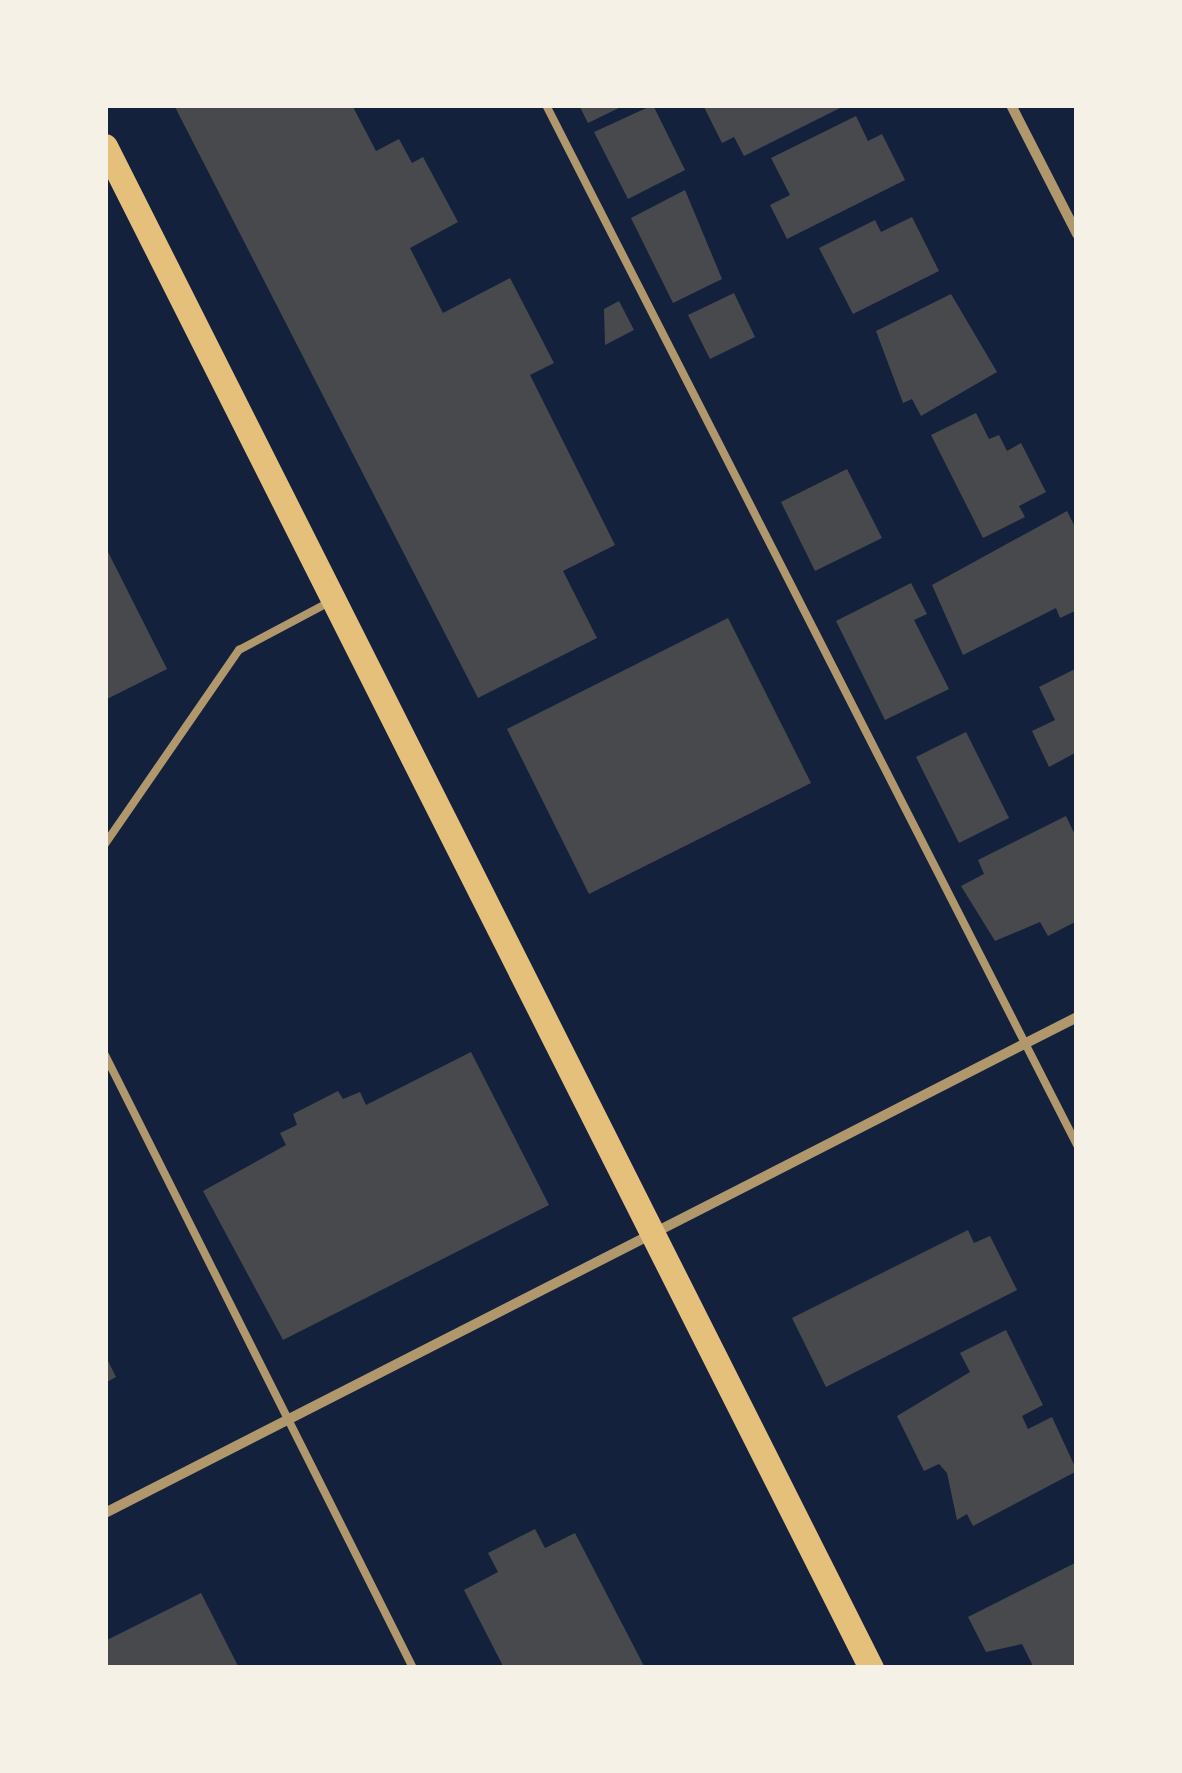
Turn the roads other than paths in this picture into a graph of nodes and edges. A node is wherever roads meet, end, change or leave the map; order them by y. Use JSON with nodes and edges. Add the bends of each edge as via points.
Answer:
{"nodes":[{"id":1,"x":546,"y":105,"type":"edge"},
{"id":2,"x":1011,"y":105,"type":"edge"},
{"id":3,"x":105,"y":146,"type":"edge"},
{"id":4,"x":1077,"y":234,"type":"edge"},
{"id":5,"x":334,"y":600,"type":"junction"},
{"id":6,"x":105,"y":844,"type":"edge"},
{"id":7,"x":1077,"y":1017,"type":"edge"},
{"id":8,"x":1026,"y":1043,"type":"junction"},
{"id":9,"x":105,"y":1055,"type":"edge"},
{"id":10,"x":1077,"y":1145,"type":"edge"},
{"id":11,"x":652,"y":1233,"type":"junction"},
{"id":12,"x":288,"y":1420,"type":"junction"},
{"id":13,"x":105,"y":1513,"type":"edge"},
{"id":14,"x":413,"y":1668,"type":"edge"},
{"id":15,"x":871,"y":1668,"type":"edge"}],
"edges":[{"from":1,"to":8,"type":"lane"},
{"from":2,"to":4,"type":"street"},
{"from":3,"to":5,"type":"main road"},
{"from":5,"to":6,"type":"lane","via":[[238,650]]},
{"from":5,"to":11,"type":"main road"},
{"from":7,"to":8,"type":"street"},
{"from":8,"to":10,"type":"lane"},
{"from":8,"to":11,"type":"street"},
{"from":9,"to":12,"type":"lane"},
{"from":11,"to":12,"type":"street"},
{"from":11,"to":15,"type":"main road"},
{"from":12,"to":13,"type":"street"},
{"from":12,"to":14,"type":"lane"}]}
